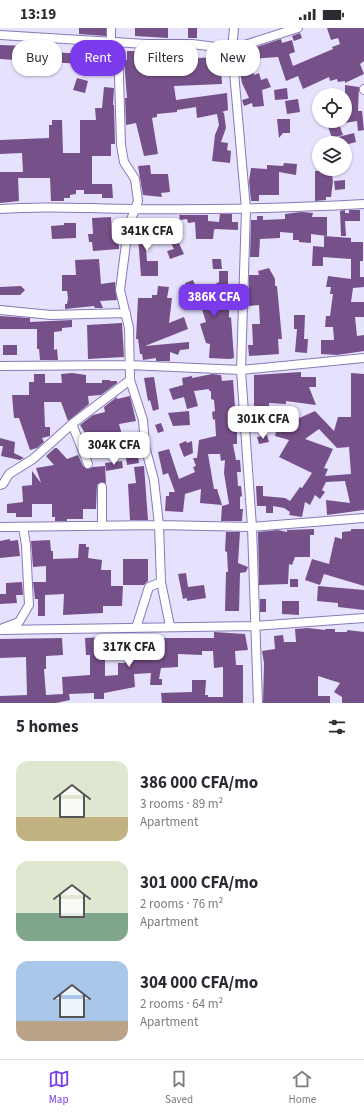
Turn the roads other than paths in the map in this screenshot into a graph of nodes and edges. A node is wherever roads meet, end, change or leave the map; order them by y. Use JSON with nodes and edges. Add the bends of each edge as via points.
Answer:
{"nodes":[{"id":1,"x":111,"y":28,"type":"edge"},
{"id":2,"x":234,"y":28,"type":"edge"},
{"id":3,"x":298,"y":28,"type":"edge"},
{"id":4,"x":0,"y":35,"type":"edge"},
{"id":5,"x":82,"y":40,"type":"edge"},
{"id":6,"x":114,"y":40,"type":"edge"},
{"id":7,"x":233,"y":40,"type":"edge"},
{"id":8,"x":260,"y":40,"type":"edge"},
{"id":9,"x":126,"y":42,"type":"edge"},
{"id":10,"x":206,"y":46,"type":"edge"},
{"id":11,"x":117,"y":76,"type":"edge"},
{"id":12,"x":234,"y":76,"type":"edge"},
{"id":13,"x":364,"y":204,"type":"edge"},
{"id":14,"x":0,"y":209,"type":"edge"},
{"id":15,"x":135,"y":209,"type":"junction"},
{"id":16,"x":246,"y":209,"type":"junction"},
{"id":17,"x":0,"y":310,"type":"edge"},
{"id":18,"x":126,"y":313,"type":"junction"},
{"id":19,"x":364,"y":358,"type":"edge"},
{"id":20,"x":129,"y":365,"type":"junction"},
{"id":21,"x":0,"y":366,"type":"edge"},
{"id":22,"x":242,"y":370,"type":"junction"},
{"id":23,"x":130,"y":380,"type":"junction"},
{"id":24,"x":72,"y":424,"type":"junction"},
{"id":25,"x":88,"y":464,"type":"dead end"},
{"id":26,"x":0,"y":485,"type":"edge"},
{"id":27,"x":102,"y":487,"type":"dead end"},
{"id":28,"x":364,"y":518,"type":"edge"},
{"id":29,"x":159,"y":525,"type":"junction"},
{"id":30,"x":102,"y":526,"type":"junction"},
{"id":31,"x":0,"y":527,"type":"edge"},
{"id":32,"x":23,"y":527,"type":"junction"},
{"id":33,"x":252,"y":527,"type":"junction"},
{"id":34,"x":161,"y":582,"type":"junction"},
{"id":35,"x":364,"y":618,"type":"edge"},
{"id":36,"x":170,"y":626,"type":"junction"},
{"id":37,"x":254,"y":626,"type":"junction"},
{"id":38,"x":136,"y":628,"type":"junction"},
{"id":39,"x":0,"y":630,"type":"edge"},
{"id":40,"x":258,"y":703,"type":"edge"}],
"edges":[{"from":1,"to":6,"type":"street"},
{"from":2,"to":7,"type":"street"},
{"from":3,"to":8,"type":"street"},
{"from":4,"to":5,"type":"street"},
{"from":9,"to":10,"type":"street"},
{"from":11,"to":15,"type":"street","via":[[121,145],[124,162],[135,180],[138,201]]},
{"from":12,"to":16,"type":"street"},
{"from":13,"to":16,"type":"street"},
{"from":14,"to":15,"type":"street"},
{"from":15,"to":16,"type":"street"},
{"from":15,"to":18,"type":"street","via":[[128,228],[120,290]]},
{"from":16,"to":22,"type":"street"},
{"from":17,"to":18,"type":"street","via":[[51,314]]},
{"from":18,"to":20,"type":"street","via":[[129,328]]},
{"from":19,"to":22,"type":"street"},
{"from":20,"to":21,"type":"street"},
{"from":20,"to":22,"type":"street"},
{"from":20,"to":23,"type":"street"},
{"from":22,"to":33,"type":"street"},
{"from":23,"to":24,"type":"street"},
{"from":23,"to":29,"type":"street","via":[[143,420]]},
{"from":24,"to":25,"type":"street"},
{"from":24,"to":26,"type":"street","via":[[33,458],[9,474]]},
{"from":27,"to":30,"type":"street"},
{"from":28,"to":33,"type":"street"},
{"from":29,"to":30,"type":"street"},
{"from":29,"to":33,"type":"street"},
{"from":29,"to":34,"type":"street"},
{"from":30,"to":32,"type":"street"},
{"from":31,"to":32,"type":"street"},
{"from":32,"to":39,"type":"street","via":[[27,552],[29,605],[19,622]]},
{"from":33,"to":37,"type":"street"},
{"from":34,"to":36,"type":"street"},
{"from":34,"to":38,"type":"street","via":[[149,587]]},
{"from":35,"to":37,"type":"street"},
{"from":36,"to":37,"type":"street"},
{"from":36,"to":38,"type":"street"},
{"from":37,"to":40,"type":"street"},
{"from":38,"to":39,"type":"street"}]}
